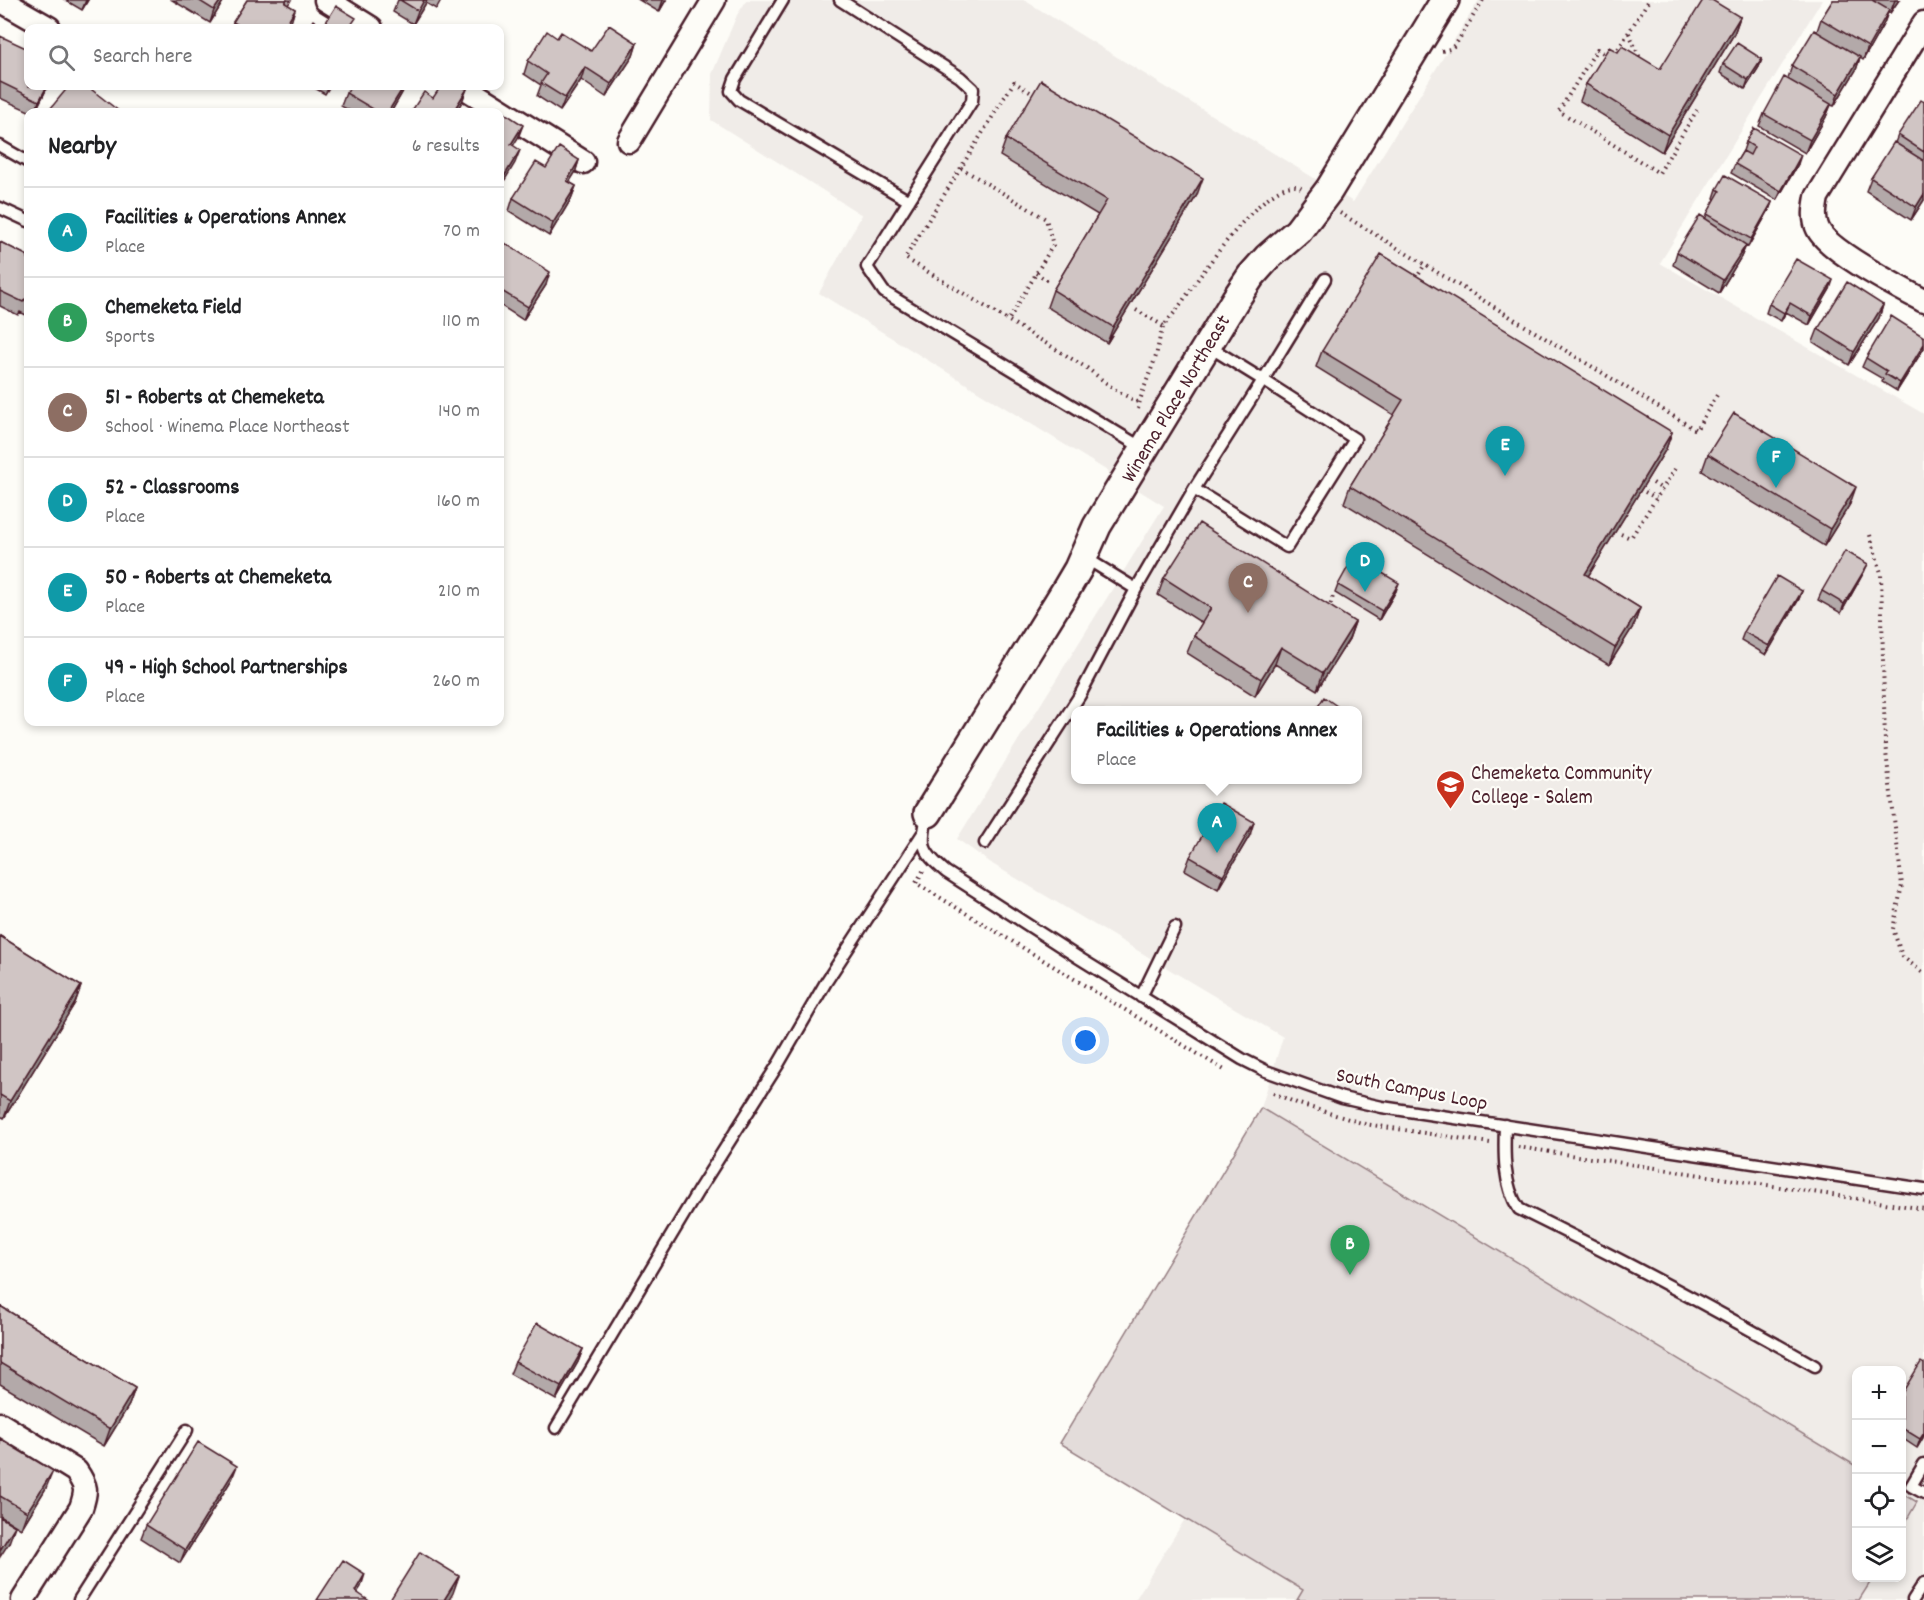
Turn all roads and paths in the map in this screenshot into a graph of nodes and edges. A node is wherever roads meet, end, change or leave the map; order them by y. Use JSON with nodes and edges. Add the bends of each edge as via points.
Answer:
{"nodes":[{"id":1,"x":0,"y":0,"type":"edge"},
{"id":2,"x":326,"y":0,"type":"edge"},
{"id":3,"x":714,"y":0,"type":"edge"},
{"id":4,"x":783,"y":0,"type":"edge"},
{"id":5,"x":840,"y":0,"type":"edge"},
{"id":6,"x":1445,"y":0,"type":"edge"},
{"id":7,"x":1483,"y":0,"type":"edge"},
{"id":8,"x":1649,"y":0,"type":"edge"},
{"id":9,"x":1924,"y":23,"type":"edge"},
{"id":10,"x":42,"y":24,"type":"edge"},
{"id":11,"x":365,"y":24,"type":"edge"},
{"id":12,"x":1629,"y":32,"type":"junction"},
{"id":13,"x":1640,"y":58,"type":"edge"},
{"id":14,"x":1436,"y":59,"type":"dead end"},
{"id":15,"x":468,"y":90,"type":"edge"},
{"id":16,"x":1030,"y":92,"type":"dead end"},
{"id":17,"x":497,"y":108,"type":"edge"},
{"id":18,"x":1697,"y":110,"type":"edge"},
{"id":19,"x":504,"y":112,"type":"edge"},
{"id":20,"x":630,"y":141,"type":"dead end"},
{"id":21,"x":0,"y":146,"type":"edge"},
{"id":22,"x":24,"y":160,"type":"edge"},
{"id":23,"x":583,"y":162,"type":"dead end"},
{"id":24,"x":961,"y":168,"type":"junction"},
{"id":25,"x":909,"y":201,"type":"junction"},
{"id":26,"x":0,"y":207,"type":"edge"},
{"id":27,"x":1328,"y":210,"type":"junction"},
{"id":28,"x":24,"y":219,"type":"edge"},
{"id":29,"x":1425,"y":264,"type":"junction"},
{"id":30,"x":1036,"y":273,"type":"junction"},
{"id":31,"x":1325,"y":279,"type":"dead end"},
{"id":32,"x":1048,"y":280,"type":"dead end"},
{"id":33,"x":1413,"y":283,"type":"edge"},
{"id":34,"x":1924,"y":302,"type":"edge"},
{"id":35,"x":1136,"y":309,"type":"edge"},
{"id":36,"x":1008,"y":321,"type":"junction"},
{"id":37,"x":1164,"y":326,"type":"junction"},
{"id":38,"x":1208,"y":346,"type":"junction"},
{"id":39,"x":1263,"y":380,"type":"junction"},
{"id":40,"x":1717,"y":395,"type":"dead end"},
{"id":41,"x":1139,"y":403,"type":"junction"},
{"id":42,"x":1138,"y":417,"type":"dead end"},
{"id":43,"x":1144,"y":449,"type":"junction"},
{"id":44,"x":1675,"y":469,"type":"dead end"},
{"id":45,"x":1653,"y":483,"type":"edge"},
{"id":46,"x":1194,"y":489,"type":"junction"},
{"id":47,"x":1662,"y":489,"type":"junction"},
{"id":48,"x":1645,"y":492,"type":"edge"},
{"id":49,"x":1656,"y":498,"type":"junction"},
{"id":50,"x":1621,"y":534,"type":"edge"},
{"id":51,"x":1870,"y":535,"type":"dead end"},
{"id":52,"x":1084,"y":557,"type":"junction"},
{"id":53,"x":1136,"y":589,"type":"junction"},
{"id":54,"x":1333,"y":596,"type":"dead end"},
{"id":55,"x":1326,"y":619,"type":"edge"},
{"id":56,"x":1073,"y":706,"type":"edge"},
{"id":57,"x":1071,"y":709,"type":"edge"},
{"id":58,"x":926,"y":823,"type":"junction"},
{"id":59,"x":985,"y":843,"type":"dead end"},
{"id":60,"x":930,"y":859,"type":"junction"},
{"id":61,"x":1175,"y":927,"type":"dead end"},
{"id":62,"x":1924,"y":974,"type":"edge"},
{"id":63,"x":1140,"y":996,"type":"junction"},
{"id":64,"x":1230,"y":1072,"type":"dead end"},
{"id":65,"x":1269,"y":1091,"type":"dead end"},
{"id":66,"x":1505,"y":1125,"type":"junction"},
{"id":67,"x":1504,"y":1145,"type":"junction"},
{"id":68,"x":1924,"y":1189,"type":"edge"},
{"id":69,"x":1924,"y":1209,"type":"edge"},
{"id":70,"x":1815,"y":1366,"type":"dead end"},
{"id":71,"x":0,"y":1424,"type":"edge"},
{"id":72,"x":556,"y":1428,"type":"dead end"},
{"id":73,"x":188,"y":1430,"type":"dead end"},
{"id":74,"x":1924,"y":1464,"type":"edge"},
{"id":75,"x":1924,"y":1493,"type":"edge"},
{"id":76,"x":1924,"y":1583,"type":"edge"},
{"id":77,"x":23,"y":1600,"type":"edge"},
{"id":78,"x":80,"y":1600,"type":"edge"},
{"id":79,"x":1914,"y":1600,"type":"edge"}],
"edges":[{"from":1,"to":10,"type":"street"},
{"from":2,"to":11,"type":"street"},
{"from":3,"to":20,"type":"street"},
{"from":4,"to":25,"type":"lane","via":[[731,91]]},
{"from":5,"to":25,"type":"lane","via":[[973,89],[972,101]]},
{"from":6,"to":27,"type":"street","name":"Winema Place Northeast"},
{"from":7,"to":14,"type":"path","via":[[1456,44]]},
{"from":8,"to":12,"type":"path"},
{"from":9,"to":34,"type":"street","via":[[1817,197],[1814,214],[1824,239]]},
{"from":12,"to":13,"type":"path"},
{"from":12,"to":18,"type":"path","via":[[1612,58],[1597,49],[1559,111],[1659,173]]},
{"from":15,"to":17,"type":"street"},
{"from":16,"to":24,"type":"path","via":[[1014,82]]},
{"from":19,"to":23,"type":"street"},
{"from":21,"to":22,"type":"lane"},
{"from":24,"to":30,"type":"path","via":[[1046,219],[1053,245]]},
{"from":24,"to":36,"type":"path","via":[[905,258]]},
{"from":25,"to":43,"type":"lane","via":[[867,267],[884,292]]},
{"from":26,"to":28,"type":"lane"},
{"from":27,"to":29,"type":"path","via":[[1340,212]]},
{"from":27,"to":37,"type":"path","via":[[1296,185],[1274,193],[1230,235]]},
{"from":27,"to":38,"type":"street","name":"Winema Place Northeast","via":[[1298,231],[1251,276]]},
{"from":29,"to":33,"type":"path"},
{"from":29,"to":40,"type":"path","via":[[1696,430]]},
{"from":30,"to":32,"type":"path"},
{"from":30,"to":36,"type":"path"},
{"from":31,"to":39,"type":"lane"},
{"from":35,"to":37,"type":"path"},
{"from":36,"to":41,"type":"path"},
{"from":37,"to":41,"type":"path"},
{"from":38,"to":39,"type":"lane"},
{"from":38,"to":43,"type":"street","name":"Winema Place Northeast"},
{"from":39,"to":46,"type":"lane"},
{"from":39,"to":46,"type":"lane","via":[[1355,439],[1287,547]]},
{"from":41,"to":42,"type":"path"},
{"from":43,"to":52,"type":"street","name":"Winema Place Northeast","via":[[1097,525]]},
{"from":44,"to":47,"type":"path"},
{"from":45,"to":47,"type":"path"},
{"from":46,"to":53,"type":"lane"},
{"from":47,"to":49,"type":"path"},
{"from":48,"to":49,"type":"path"},
{"from":49,"to":50,"type":"path","via":[[1632,536]]},
{"from":51,"to":62,"type":"path","via":[[1881,573],[1885,744],[1902,885],[1893,929],[1902,956]]},
{"from":52,"to":53,"type":"lane"},
{"from":52,"to":58,"type":"street","name":"Winema Place Northeast"},
{"from":53,"to":56,"type":"lane"},
{"from":54,"to":55,"type":"path"},
{"from":57,"to":59,"type":"lane"},
{"from":58,"to":60,"type":"lane","via":[[924,846]]},
{"from":58,"to":72,"type":"lane"},
{"from":60,"to":63,"type":"lane","name":"South Campus Loop"},
{"from":60,"to":64,"type":"path","via":[[916,883]]},
{"from":61,"to":63,"type":"lane"},
{"from":63,"to":66,"type":"lane","name":"South Campus Loop","via":[[1242,1059],[1342,1098]]},
{"from":65,"to":67,"type":"path","via":[[1365,1124]]},
{"from":66,"to":67,"type":"lane"},
{"from":66,"to":68,"type":"lane","name":"South Campus Loop"},
{"from":67,"to":69,"type":"path"},
{"from":67,"to":70,"type":"lane","via":[[1508,1186],[1519,1209],[1592,1244]]},
{"from":71,"to":77,"type":"street","via":[[76,1471],[86,1492],[81,1508]]},
{"from":73,"to":78,"type":"lane"},
{"from":74,"to":75,"type":"lane","via":[[1911,1486]]},
{"from":76,"to":79,"type":"lane"}]}
